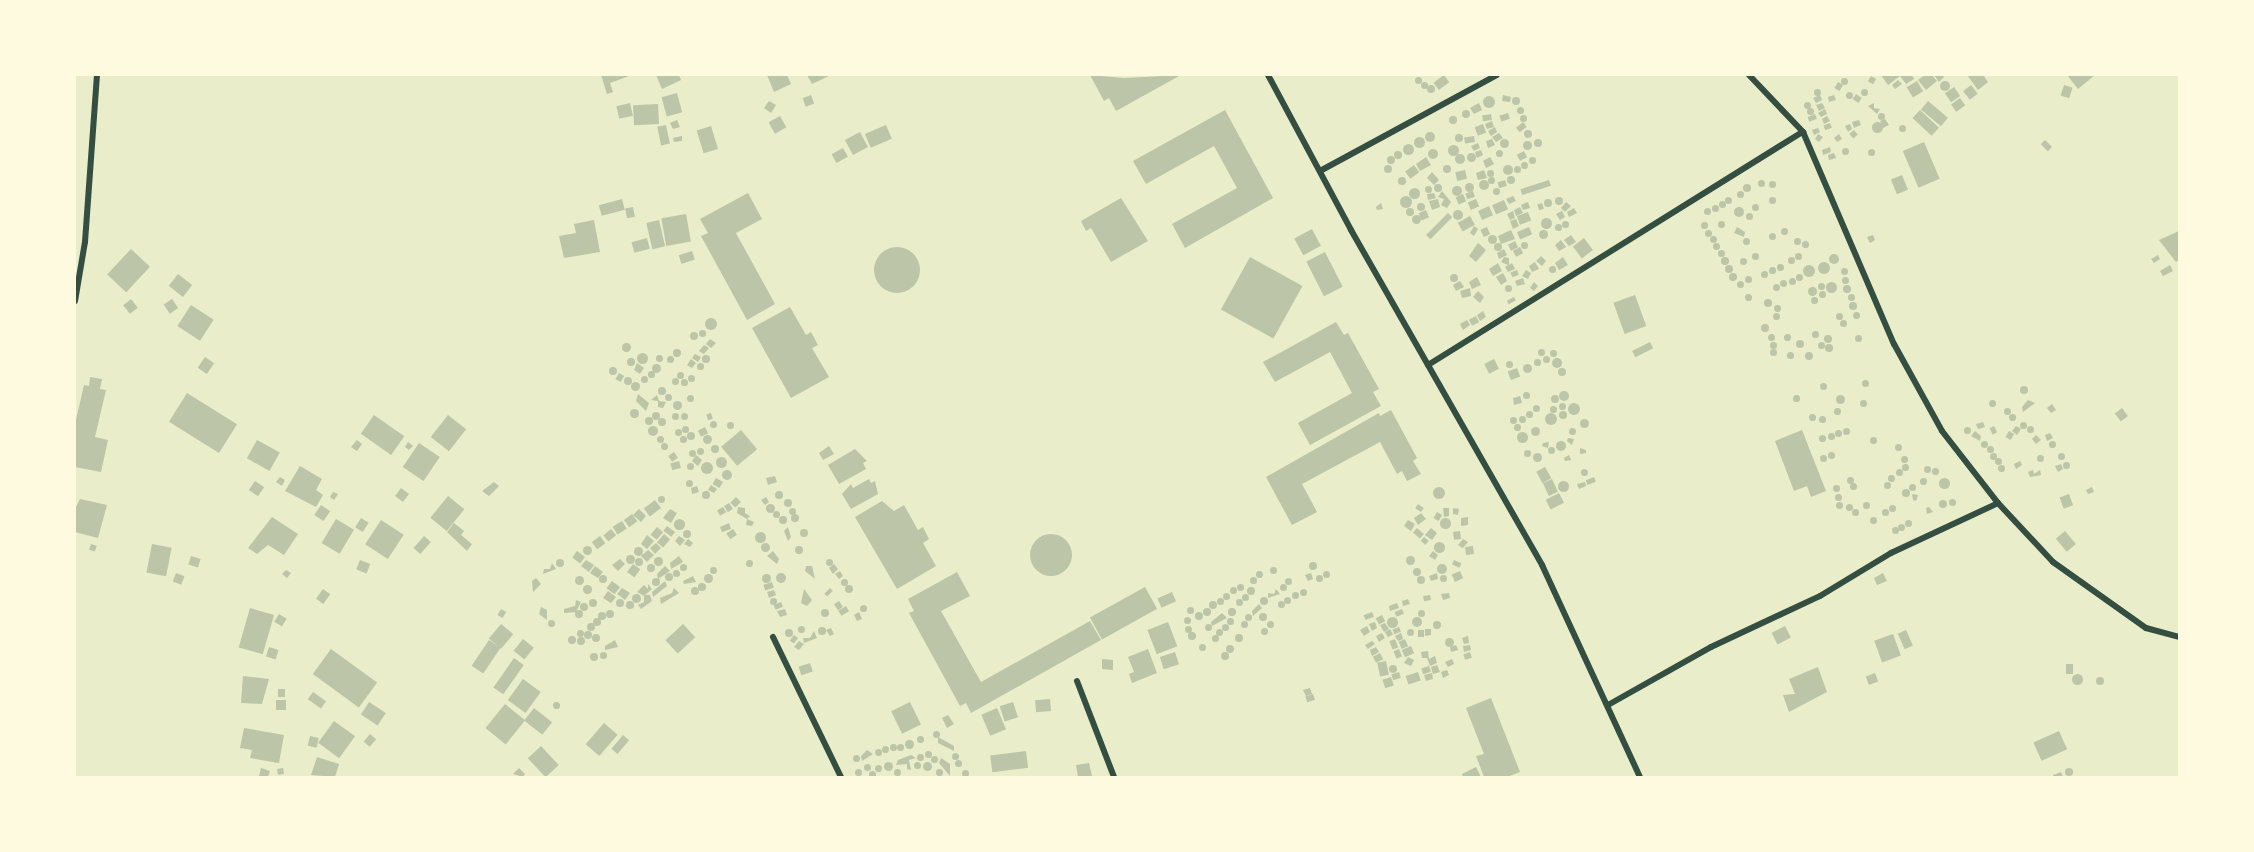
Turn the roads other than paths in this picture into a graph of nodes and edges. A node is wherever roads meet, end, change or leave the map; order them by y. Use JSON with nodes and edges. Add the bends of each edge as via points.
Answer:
{"nodes":[{"id":1,"x":97,"y":75,"type":"edge"},
{"id":2,"x":1268,"y":75,"type":"edge"},
{"id":3,"x":1497,"y":75,"type":"edge"},
{"id":4,"x":1749,"y":75,"type":"edge"},
{"id":5,"x":1803,"y":132,"type":"junction"},
{"id":6,"x":1320,"y":171,"type":"junction"},
{"id":7,"x":75,"y":301,"type":"edge"},
{"id":8,"x":1428,"y":365,"type":"junction"},
{"id":9,"x":1998,"y":503,"type":"junction"},
{"id":10,"x":773,"y":637,"type":"dead end"},
{"id":11,"x":2179,"y":637,"type":"edge"},
{"id":12,"x":1077,"y":681,"type":"dead end"},
{"id":13,"x":1608,"y":705,"type":"junction"},
{"id":14,"x":841,"y":777,"type":"edge"},
{"id":15,"x":1114,"y":777,"type":"edge"},
{"id":16,"x":1640,"y":777,"type":"edge"}],
"edges":[{"from":1,"to":7,"type":"street","via":[[85,242]]},
{"from":2,"to":6,"type":"street"},
{"from":3,"to":6,"type":"street"},
{"from":4,"to":5,"type":"street"},
{"from":5,"to":8,"type":"street"},
{"from":5,"to":9,"type":"street","via":[[1894,344],[1942,431]]},
{"from":6,"to":8,"type":"street"},
{"from":8,"to":13,"type":"street","via":[[1542,566]]},
{"from":9,"to":11,"type":"street","via":[[2053,562],[2146,628]]},
{"from":9,"to":13,"type":"street","via":[[1891,553],[1820,596],[1711,646]]},
{"from":10,"to":14,"type":"street"},
{"from":12,"to":15,"type":"street"},
{"from":13,"to":16,"type":"street"}]}
